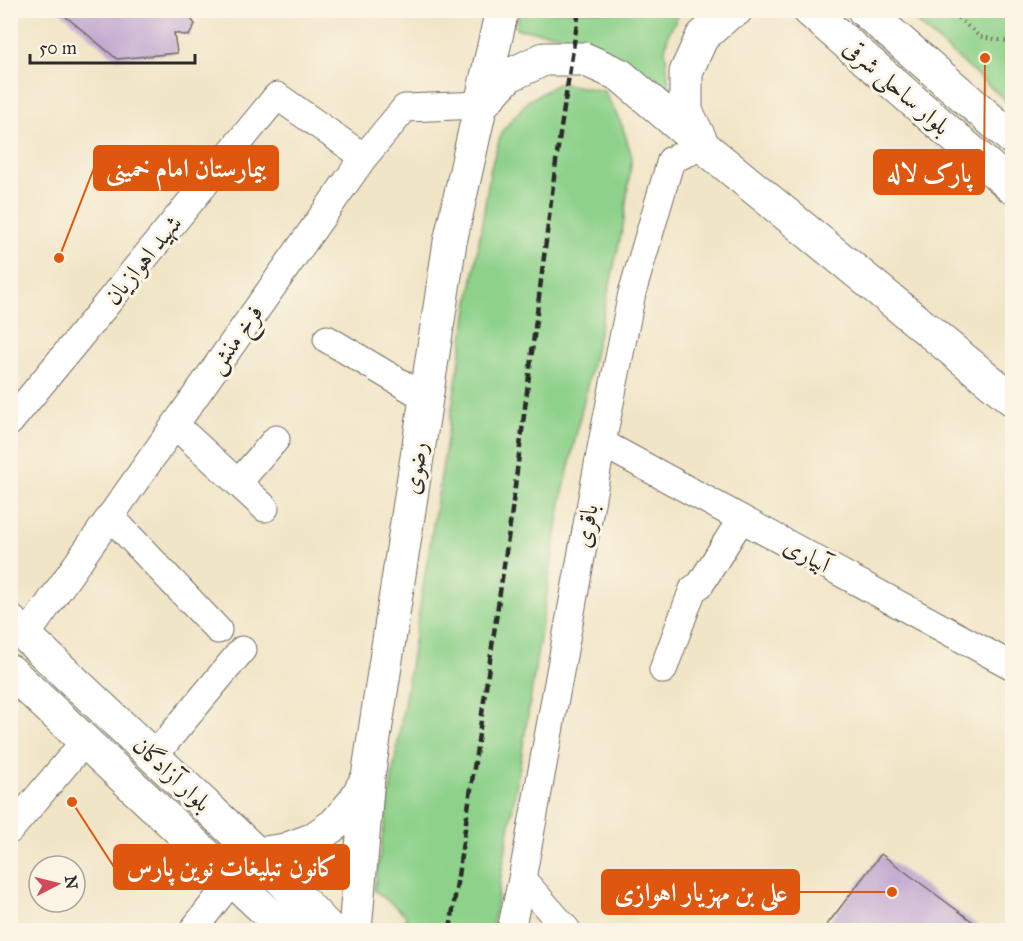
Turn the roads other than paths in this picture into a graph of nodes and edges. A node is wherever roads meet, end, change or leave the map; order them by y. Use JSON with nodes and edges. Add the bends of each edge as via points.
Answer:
{"nodes":[{"id":1,"x":502,"y":10,"type":"edge"},
{"id":2,"x":736,"y":10,"type":"edge"},
{"id":3,"x":809,"y":10,"type":"edge"},
{"id":4,"x":864,"y":10,"type":"edge"},
{"id":5,"x":481,"y":105,"type":"junction"},
{"id":6,"x":1012,"y":138,"type":"edge"},
{"id":7,"x":703,"y":146,"type":"junction"},
{"id":8,"x":364,"y":157,"type":"junction"},
{"id":9,"x":1012,"y":187,"type":"edge"},
{"id":10,"x":327,"y":339,"type":"dead end"},
{"id":11,"x":426,"y":398,"type":"junction"},
{"id":12,"x":1012,"y":399,"type":"edge"},
{"id":13,"x":10,"y":422,"type":"edge"},
{"id":14,"x":175,"y":425,"type":"junction"},
{"id":15,"x":276,"y":440,"type":"dead end"},
{"id":16,"x":602,"y":443,"type":"junction"},
{"id":17,"x":238,"y":483,"type":"junction"},
{"id":18,"x":265,"y":508,"type":"dead end"},
{"id":19,"x":110,"y":516,"type":"junction"},
{"id":20,"x":741,"y":519,"type":"junction"},
{"id":21,"x":18,"y":628,"type":"edge"},
{"id":22,"x":218,"y":630,"type":"dead end"},
{"id":23,"x":242,"y":650,"type":"dead end"},
{"id":24,"x":1012,"y":666,"type":"edge"},
{"id":25,"x":663,"y":670,"type":"dead end"},
{"id":26,"x":10,"y":671,"type":"edge"},
{"id":27,"x":85,"y":741,"type":"junction"},
{"id":28,"x":153,"y":756,"type":"junction"},
{"id":29,"x":368,"y":777,"type":"junction"},
{"id":30,"x":10,"y":830,"type":"edge"},
{"id":31,"x":257,"y":854,"type":"junction"},
{"id":32,"x":522,"y":879,"type":"junction"},
{"id":33,"x":232,"y":880,"type":"junction"},
{"id":34,"x":193,"y":930,"type":"edge"},
{"id":35,"x":286,"y":930,"type":"edge"},
{"id":36,"x":330,"y":930,"type":"edge"},
{"id":37,"x":355,"y":930,"type":"edge"},
{"id":38,"x":511,"y":930,"type":"edge"},
{"id":39,"x":567,"y":930,"type":"edge"}],
"edges":[{"from":1,"to":5,"type":"main road","name":"رضوی"},
{"from":2,"to":7,"type":"main road","via":[[702,37],[686,72],[686,111]]},
{"from":3,"to":9,"type":"main road","name":"بلوار ساحلی شرقی"},
{"from":4,"to":6,"type":"main road","name":"بلوار ساحلی شرقی"},
{"from":5,"to":7,"type":"main road","via":[[508,76],[544,60],[584,59],[620,75]]},
{"from":5,"to":8,"type":"street","name":"فرخ منش","via":[[405,108]]},
{"from":5,"to":11,"type":"main road","name":"رضوی","via":[[450,242]]},
{"from":7,"to":12,"type":"main road"},
{"from":7,"to":16,"type":"street","name":"باقری","via":[[671,160],[632,293]]},
{"from":8,"to":13,"type":"street","name":"شهید اهوازیان","via":[[277,96]]},
{"from":8,"to":14,"type":"street","name":"فرخ منش"},
{"from":10,"to":11,"type":"street"},
{"from":11,"to":29,"type":"main road","name":"رضوی"},
{"from":14,"to":17,"type":"street"},
{"from":14,"to":19,"type":"street","name":"فرخ منش"},
{"from":15,"to":17,"type":"street"},
{"from":16,"to":20,"type":"street","name":"آبیاری"},
{"from":16,"to":32,"type":"street","name":"باقری"},
{"from":17,"to":18,"type":"street"},
{"from":19,"to":21,"type":"street","name":"فرخ منش"},
{"from":19,"to":22,"type":"street"},
{"from":20,"to":24,"type":"street","name":"آبیاری"},
{"from":20,"to":25,"type":"street","via":[[700,585],[693,589]]},
{"from":21,"to":28,"type":"main road","name":"بلوار آزادگان"},
{"from":23,"to":28,"type":"street"},
{"from":26,"to":27,"type":"main road","name":"بلوار آزادگان"},
{"from":27,"to":30,"type":"street"},
{"from":27,"to":33,"type":"main road","name":"بلوار آزادگان"},
{"from":28,"to":31,"type":"main road","name":"بلوار آزادگان"},
{"from":29,"to":31,"type":"main road","via":[[342,817],[312,840],[285,850]]},
{"from":29,"to":37,"type":"main road","name":"رضوی"},
{"from":31,"to":36,"type":"main road","name":"بلوار آزادگان"},
{"from":32,"to":38,"type":"street","name":"باقری"},
{"from":32,"to":39,"type":"street"},
{"from":33,"to":34,"type":"street"},
{"from":33,"to":35,"type":"main road","name":"بلوار آزادگان"}]}
